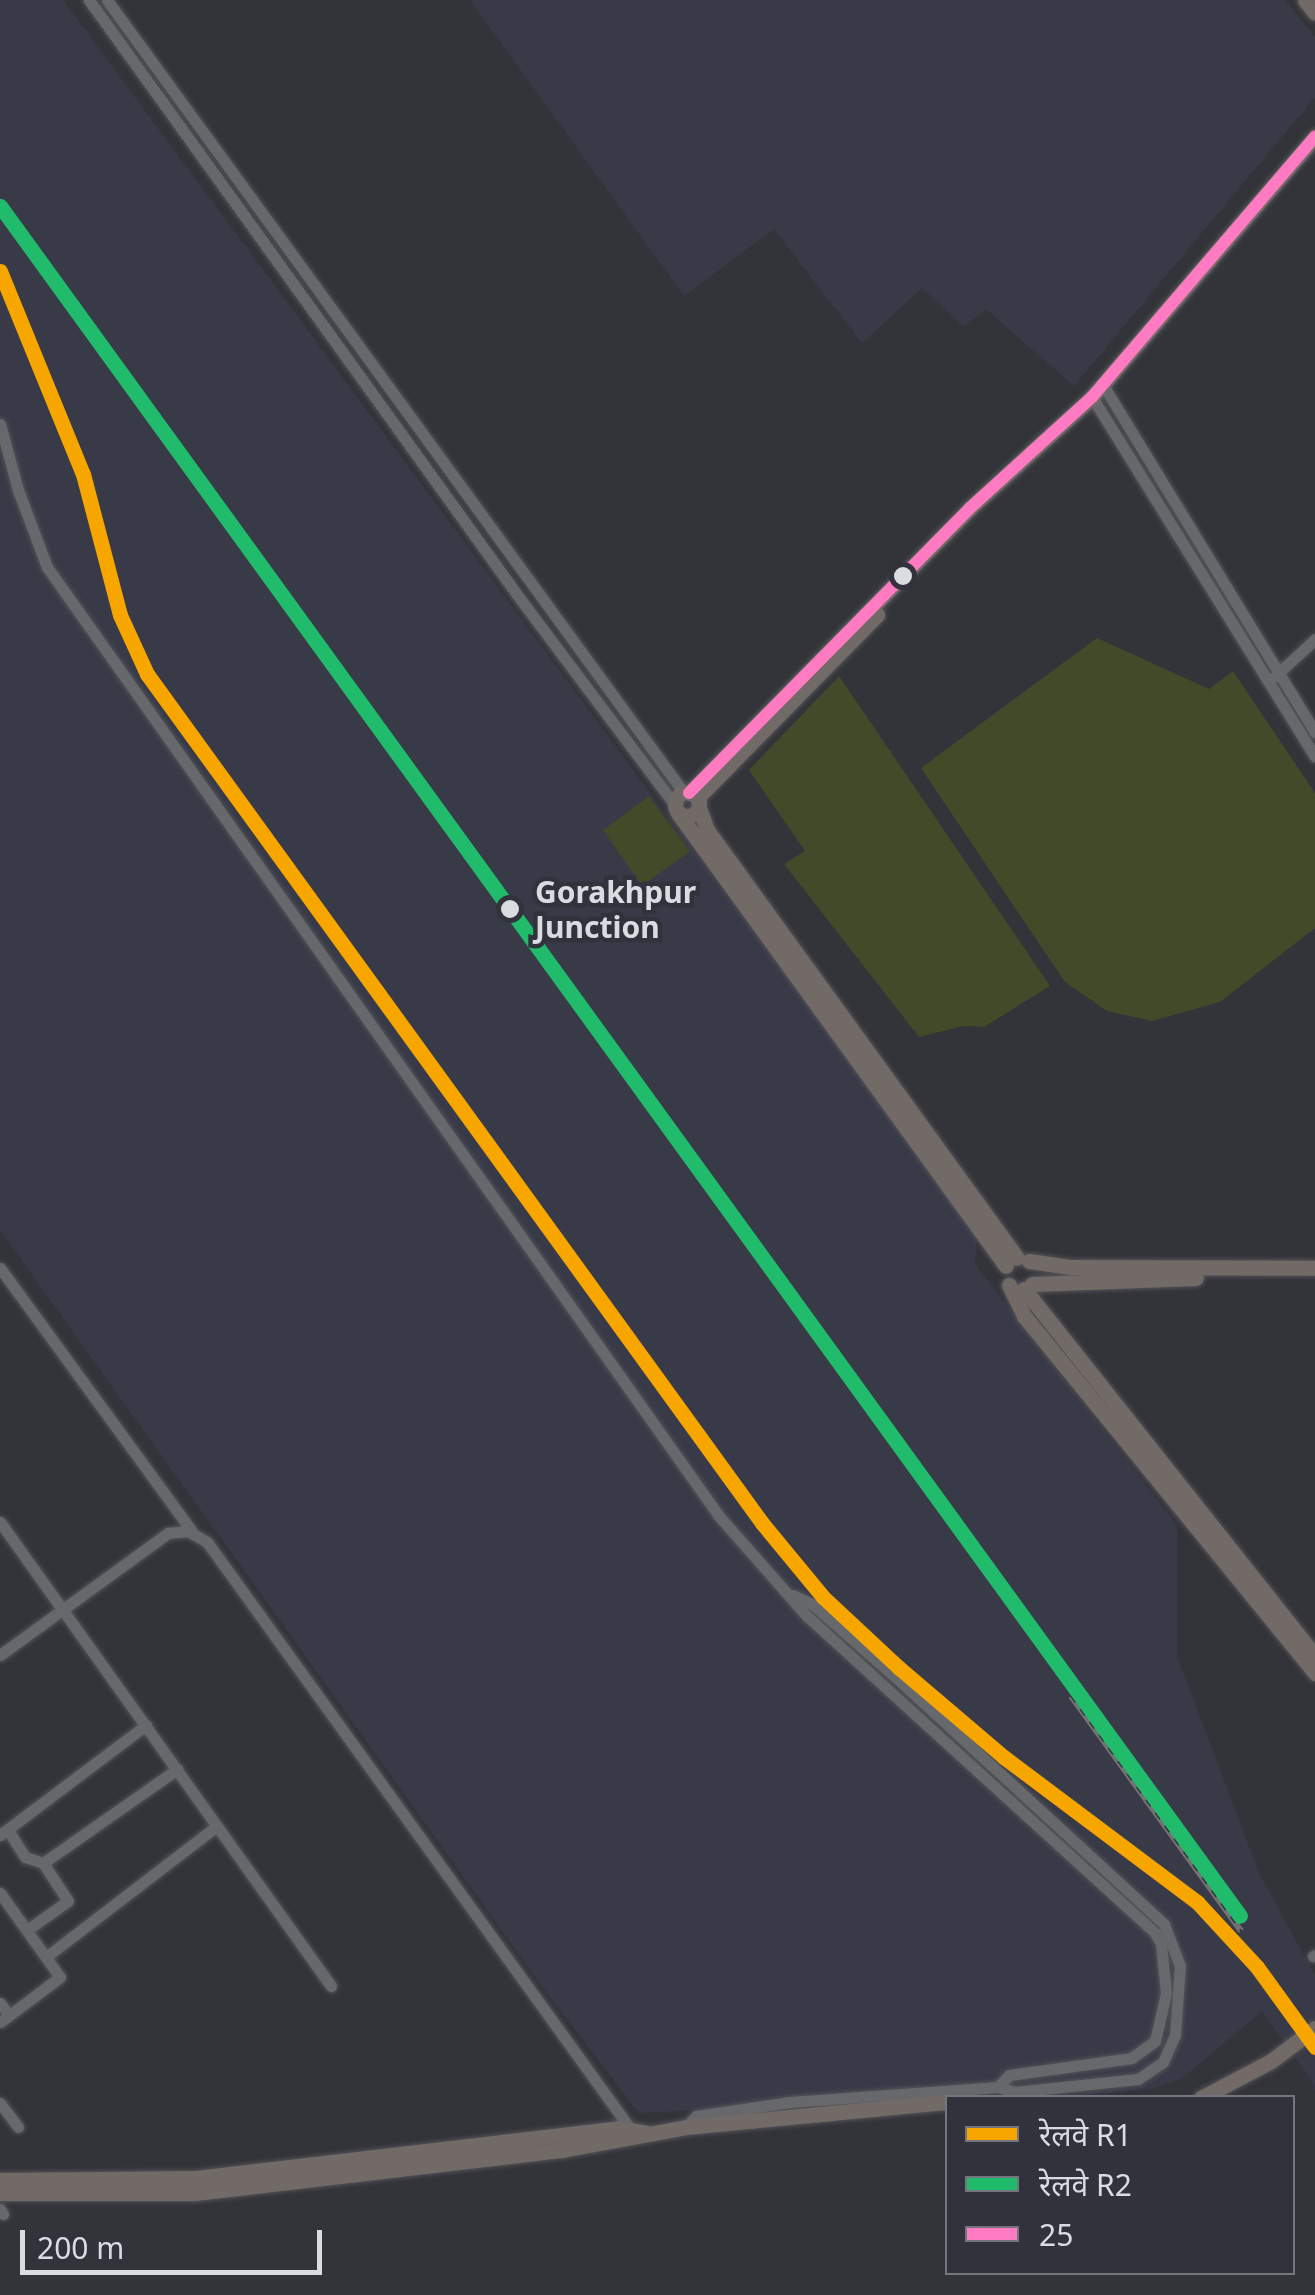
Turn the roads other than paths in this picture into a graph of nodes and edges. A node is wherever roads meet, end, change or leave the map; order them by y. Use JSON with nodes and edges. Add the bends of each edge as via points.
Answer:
{"nodes":[{"id":1,"x":89,"y":0,"type":"edge"},
{"id":2,"x":107,"y":0,"type":"edge"},
{"id":3,"x":1304,"y":0,"type":"edge"},
{"id":4,"x":1315,"y":13,"type":"edge"},
{"id":5,"x":165,"y":80,"type":"junction"},
{"id":6,"x":153,"y":88,"type":"junction"},
{"id":7,"x":1315,"y":136,"type":"edge"},
{"id":8,"x":1315,"y":151,"type":"edge"},
{"id":9,"x":1100,"y":395,"type":"junction"},
{"id":10,"x":0,"y":424,"type":"edge"},
{"id":11,"x":1315,"y":639,"type":"edge"},
{"id":12,"x":1278,"y":674,"type":"junction"},
{"id":13,"x":1267,"y":684,"type":"junction"},
{"id":14,"x":1315,"y":732,"type":"edge"},
{"id":15,"x":1314,"y":754,"type":"edge"},
{"id":16,"x":687,"y":802,"type":"junction"},
{"id":17,"x":1018,"y":1262,"type":"junction"},
{"id":18,"x":0,"y":1268,"type":"edge"},
{"id":19,"x":1315,"y":1268,"type":"edge"},
{"id":20,"x":1315,"y":1278,"type":"edge"},
{"id":21,"x":1022,"y":1286,"type":"junction"},
{"id":22,"x":0,"y":1522,"type":"edge"},
{"id":23,"x":193,"y":1533,"type":"junction"},
{"id":24,"x":789,"y":1593,"type":"junction"},
{"id":25,"x":64,"y":1610,"type":"junction"},
{"id":26,"x":0,"y":1655,"type":"edge"},
{"id":27,"x":1315,"y":1656,"type":"edge"},
{"id":28,"x":1315,"y":1673,"type":"edge"},
{"id":29,"x":146,"y":1725,"type":"junction"},
{"id":30,"x":177,"y":1769,"type":"junction"},
{"id":31,"x":217,"y":1826,"type":"junction"},
{"id":32,"x":4,"y":1832,"type":"edge"},
{"id":33,"x":43,"y":1863,"type":"junction"},
{"id":34,"x":0,"y":1893,"type":"edge"},
{"id":35,"x":27,"y":1930,"type":"junction"},
{"id":36,"x":46,"y":1957,"type":"junction"},
{"id":37,"x":332,"y":1986,"type":"dead end"},
{"id":38,"x":0,"y":2003,"type":"edge"},
{"id":39,"x":4,"y":2018,"type":"edge"},
{"id":40,"x":1315,"y":2028,"type":"edge"},
{"id":41,"x":998,"y":2087,"type":"junction"},
{"id":42,"x":1207,"y":2095,"type":"edge"},
{"id":43,"x":945,"y":2102,"type":"edge"},
{"id":44,"x":0,"y":2103,"type":"edge"},
{"id":45,"x":18,"y":2127,"type":"dead end"},
{"id":46,"x":686,"y":2128,"type":"junction"},
{"id":47,"x":638,"y":2133,"type":"junction"},
{"id":48,"x":0,"y":2180,"type":"edge"},
{"id":49,"x":0,"y":2193,"type":"edge"}],
"edges":[{"from":1,"to":6,"type":"street"},
{"from":2,"to":5,"type":"street"},
{"from":3,"to":4,"type":"main road"},
{"from":5,"to":6,"type":"street"},
{"from":5,"to":16,"type":"street"},
{"from":6,"to":16,"type":"street","via":[[521,600]]},
{"from":7,"to":9,"type":"main road"},
{"from":8,"to":9,"type":"main road"},
{"from":9,"to":12,"type":"street"},
{"from":9,"to":13,"type":"street"},
{"from":9,"to":16,"type":"main road","via":[[945,533]]},
{"from":10,"to":24,"type":"street","via":[[47,567],[670,1451]]},
{"from":11,"to":12,"type":"street"},
{"from":12,"to":13,"type":"street"},
{"from":12,"to":14,"type":"street"},
{"from":13,"to":15,"type":"street"},
{"from":16,"to":17,"type":"main road"},
{"from":17,"to":19,"type":"main road"},
{"from":17,"to":21,"type":"main road"},
{"from":17,"to":21,"type":"main road","via":[[1036,1276]]},
{"from":18,"to":23,"type":"street"},
{"from":20,"to":21,"type":"main road","via":[[1049,1280]]},
{"from":21,"to":27,"type":"main road"},
{"from":21,"to":28,"type":"main road","via":[[1024,1316]]},
{"from":22,"to":25,"type":"street"},
{"from":23,"to":25,"type":"street","via":[[168,1533]]},
{"from":23,"to":47,"type":"street","via":[[206,1542]]},
{"from":24,"to":41,"type":"street","via":[[1149,1925],[1161,1944],[1162,2026],[1144,2052],[1009,2075]]},
{"from":24,"to":41,"type":"street","via":[[812,1604],[906,1686],[1171,1935],[1180,2000],[1171,2049],[1152,2072],[1014,2092]]},
{"from":25,"to":26,"type":"street"},
{"from":25,"to":29,"type":"street"},
{"from":29,"to":30,"type":"street"},
{"from":29,"to":32,"type":"street"},
{"from":30,"to":31,"type":"street"},
{"from":30,"to":33,"type":"street"},
{"from":31,"to":36,"type":"street"},
{"from":31,"to":37,"type":"street"},
{"from":32,"to":33,"type":"street","via":[[25,1858]]},
{"from":33,"to":35,"type":"street","via":[[68,1901]]},
{"from":34,"to":35,"type":"street"},
{"from":35,"to":36,"type":"street"},
{"from":36,"to":39,"type":"street","via":[[60,1977]]},
{"from":38,"to":39,"type":"street"},
{"from":40,"to":42,"type":"main road","bridge":true},
{"from":41,"to":46,"type":"street","via":[[790,2102],[696,2116]]},
{"from":43,"to":46,"type":"main road"},
{"from":44,"to":45,"type":"street"},
{"from":46,"to":47,"type":"main road"},
{"from":47,"to":48,"type":"main road","via":[[196,2178]]},
{"from":47,"to":49,"type":"main road","via":[[195,2193]]}]}
